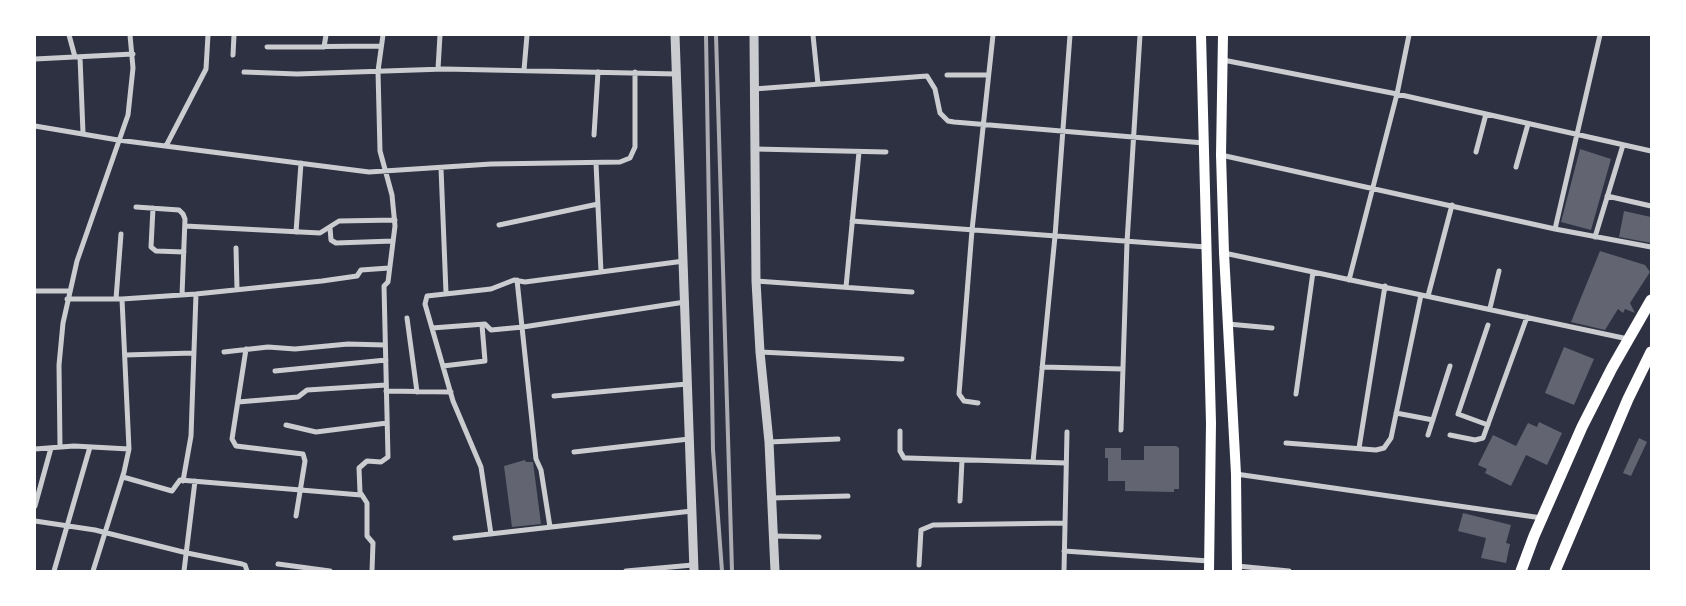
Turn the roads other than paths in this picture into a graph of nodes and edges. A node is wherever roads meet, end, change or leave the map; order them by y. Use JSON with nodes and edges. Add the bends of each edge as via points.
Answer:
{"nodes":[{"id":1,"x":69,"y":35,"type":"edge"},
{"id":2,"x":130,"y":35,"type":"edge"},
{"id":3,"x":208,"y":35,"type":"edge"},
{"id":4,"x":234,"y":35,"type":"edge"},
{"id":5,"x":326,"y":35,"type":"edge"},
{"id":6,"x":383,"y":35,"type":"edge"},
{"id":7,"x":440,"y":35,"type":"edge"},
{"id":8,"x":527,"y":35,"type":"edge"},
{"id":9,"x":675,"y":35,"type":"edge"},
{"id":10,"x":754,"y":35,"type":"edge"},
{"id":11,"x":813,"y":35,"type":"edge"},
{"id":12,"x":993,"y":35,"type":"edge"},
{"id":13,"x":1070,"y":35,"type":"edge"},
{"id":14,"x":1140,"y":35,"type":"edge"},
{"id":15,"x":1201,"y":35,"type":"edge"},
{"id":16,"x":1223,"y":35,"type":"edge"},
{"id":17,"x":1409,"y":35,"type":"edge"},
{"id":18,"x":1600,"y":35,"type":"edge"},
{"id":19,"x":382,"y":46,"type":"junction"},
{"id":20,"x":266,"y":47,"type":"dead end"},
{"id":21,"x":324,"y":47,"type":"junction"},
{"id":22,"x":133,"y":54,"type":"junction"},
{"id":23,"x":232,"y":55,"type":"dead end"},
{"id":24,"x":78,"y":57,"type":"junction"},
{"id":25,"x":35,"y":60,"type":"edge"},
{"id":26,"x":1223,"y":60,"type":"junction"},
{"id":27,"x":438,"y":69,"type":"junction"},
{"id":28,"x":524,"y":70,"type":"junction"},
{"id":29,"x":378,"y":71,"type":"junction"},
{"id":30,"x":244,"y":72,"type":"dead end"},
{"id":31,"x":598,"y":72,"type":"junction"},
{"id":32,"x":635,"y":72,"type":"junction"},
{"id":33,"x":677,"y":74,"type":"junction"},
{"id":34,"x":947,"y":75,"type":"dead end"},
{"id":35,"x":988,"y":75,"type":"junction"},
{"id":36,"x":818,"y":84,"type":"junction"},
{"id":37,"x":754,"y":89,"type":"junction"},
{"id":38,"x":1397,"y":94,"type":"junction"},
{"id":39,"x":1486,"y":114,"type":"junction"},
{"id":40,"x":1528,"y":124,"type":"junction"},
{"id":41,"x":983,"y":125,"type":"junction"},
{"id":42,"x":35,"y":126,"type":"edge"},
{"id":43,"x":1063,"y":131,"type":"junction"},
{"id":44,"x":83,"y":133,"type":"junction"},
{"id":45,"x":1577,"y":134,"type":"junction"},
{"id":46,"x":594,"y":135,"type":"dead end"},
{"id":47,"x":1132,"y":137,"type":"junction"},
{"id":48,"x":118,"y":140,"type":"junction"},
{"id":49,"x":1204,"y":143,"type":"junction"},
{"id":50,"x":1651,"y":143,"type":"edge"},
{"id":51,"x":1623,"y":145,"type":"junction"},
{"id":52,"x":166,"y":146,"type":"junction"},
{"id":53,"x":754,"y":149,"type":"junction"},
{"id":54,"x":1650,"y":151,"type":"edge"},
{"id":55,"x":858,"y":152,"type":"junction"},
{"id":56,"x":886,"y":152,"type":"dead end"},
{"id":57,"x":1476,"y":152,"type":"dead end"},
{"id":58,"x":1221,"y":155,"type":"junction"},
{"id":59,"x":301,"y":163,"type":"junction"},
{"id":60,"x":596,"y":163,"type":"junction"},
{"id":61,"x":1516,"y":167,"type":"dead end"},
{"id":62,"x":441,"y":168,"type":"junction"},
{"id":63,"x":386,"y":172,"type":"junction"},
{"id":64,"x":1372,"y":188,"type":"junction"},
{"id":65,"x":1607,"y":196,"type":"junction"},
{"id":66,"x":598,"y":204,"type":"junction"},
{"id":67,"x":1452,"y":205,"type":"junction"},
{"id":68,"x":136,"y":206,"type":"dead end"},
{"id":69,"x":1651,"y":206,"type":"edge"},
{"id":70,"x":154,"y":208,"type":"junction"},
{"id":71,"x":395,"y":220,"type":"junction"},
{"id":72,"x":852,"y":221,"type":"junction"},
{"id":73,"x":499,"y":225,"type":"dead end"},
{"id":74,"x":185,"y":226,"type":"junction"},
{"id":75,"x":330,"y":227,"type":"junction"},
{"id":76,"x":1555,"y":229,"type":"junction"},
{"id":77,"x":972,"y":230,"type":"junction"},
{"id":78,"x":296,"y":232,"type":"junction"},
{"id":79,"x":121,"y":234,"type":"dead end"},
{"id":80,"x":1055,"y":236,"type":"junction"},
{"id":81,"x":1595,"y":237,"type":"junction"},
{"id":82,"x":393,"y":241,"type":"junction"},
{"id":83,"x":1127,"y":242,"type":"junction"},
{"id":84,"x":1206,"y":247,"type":"junction"},
{"id":85,"x":1651,"y":247,"type":"edge"},
{"id":86,"x":236,"y":248,"type":"dead end"},
{"id":87,"x":184,"y":252,"type":"junction"},
{"id":88,"x":1224,"y":252,"type":"junction"},
{"id":89,"x":684,"y":261,"type":"junction"},
{"id":90,"x":389,"y":268,"type":"junction"},
{"id":91,"x":1499,"y":271,"type":"dead end"},
{"id":92,"x":601,"y":272,"type":"junction"},
{"id":93,"x":1313,"y":272,"type":"junction"},
{"id":94,"x":517,"y":280,"type":"junction"},
{"id":95,"x":1349,"y":280,"type":"junction"},
{"id":96,"x":756,"y":281,"type":"junction"},
{"id":97,"x":1385,"y":286,"type":"junction"},
{"id":98,"x":846,"y":288,"type":"junction"},
{"id":99,"x":237,"y":289,"type":"junction"},
{"id":100,"x":35,"y":291,"type":"edge"},
{"id":101,"x":69,"y":291,"type":"junction"},
{"id":102,"x":912,"y":292,"type":"dead end"},
{"id":103,"x":446,"y":293,"type":"junction"},
{"id":104,"x":196,"y":294,"type":"junction"},
{"id":105,"x":182,"y":295,"type":"junction"},
{"id":106,"x":1420,"y":295,"type":"junction"},
{"id":107,"x":1428,"y":296,"type":"junction"},
{"id":108,"x":67,"y":299,"type":"junction"},
{"id":109,"x":119,"y":299,"type":"junction"},
{"id":110,"x":1651,"y":300,"type":"edge"},
{"id":111,"x":685,"y":302,"type":"junction"},
{"id":112,"x":1490,"y":308,"type":"junction"},
{"id":113,"x":1527,"y":317,"type":"junction"},
{"id":114,"x":407,"y":318,"type":"dead end"},
{"id":115,"x":482,"y":324,"type":"junction"},
{"id":116,"x":1228,"y":324,"type":"junction"},
{"id":117,"x":1488,"y":325,"type":"dead end"},
{"id":118,"x":523,"y":327,"type":"junction"},
{"id":119,"x":432,"y":328,"type":"junction"},
{"id":120,"x":1272,"y":328,"type":"dead end"},
{"id":121,"x":1628,"y":339,"type":"junction"},
{"id":122,"x":385,"y":344,"type":"junction"},
{"id":123,"x":246,"y":350,"type":"junction"},
{"id":124,"x":224,"y":352,"type":"dead end"},
{"id":125,"x":760,"y":352,"type":"junction"},
{"id":126,"x":1651,"y":352,"type":"edge"},
{"id":127,"x":193,"y":353,"type":"junction"},
{"id":128,"x":125,"y":355,"type":"junction"},
{"id":129,"x":902,"y":359,"type":"dead end"},
{"id":130,"x":386,"y":360,"type":"junction"},
{"id":131,"x":444,"y":366,"type":"junction"},
{"id":132,"x":1450,"y":366,"type":"dead end"},
{"id":133,"x":1042,"y":367,"type":"junction"},
{"id":134,"x":1123,"y":369,"type":"junction"},
{"id":135,"x":275,"y":371,"type":"dead end"},
{"id":136,"x":688,"y":384,"type":"junction"},
{"id":137,"x":386,"y":385,"type":"junction"},
{"id":138,"x":386,"y":391,"type":"junction"},
{"id":139,"x":417,"y":392,"type":"junction"},
{"id":140,"x":451,"y":392,"type":"junction"},
{"id":141,"x":1296,"y":394,"type":"dead end"},
{"id":142,"x":554,"y":396,"type":"dead end"},
{"id":143,"x":238,"y":402,"type":"junction"},
{"id":144,"x":978,"y":403,"type":"dead end"},
{"id":145,"x":1396,"y":414,"type":"junction"},
{"id":146,"x":1433,"y":420,"type":"junction"},
{"id":147,"x":387,"y":423,"type":"junction"},
{"id":148,"x":286,"y":425,"type":"dead end"},
{"id":149,"x":1488,"y":425,"type":"junction"},
{"id":150,"x":1121,"y":430,"type":"dead end"},
{"id":151,"x":900,"y":431,"type":"dead end"},
{"id":152,"x":1067,"y":432,"type":"dead end"},
{"id":153,"x":1428,"y":434,"type":"dead end"},
{"id":154,"x":1450,"y":435,"type":"dead end"},
{"id":155,"x":838,"y":438,"type":"dead end"},
{"id":156,"x":690,"y":439,"type":"junction"},
{"id":157,"x":769,"y":442,"type":"junction"},
{"id":158,"x":1286,"y":443,"type":"dead end"},
{"id":159,"x":60,"y":447,"type":"junction"},
{"id":160,"x":90,"y":447,"type":"junction"},
{"id":161,"x":35,"y":448,"type":"edge"},
{"id":162,"x":51,"y":448,"type":"junction"},
{"id":163,"x":1359,"y":448,"type":"junction"},
{"id":164,"x":129,"y":449,"type":"junction"},
{"id":165,"x":574,"y":452,"type":"dead end"},
{"id":166,"x":962,"y":460,"type":"junction"},
{"id":167,"x":1033,"y":462,"type":"junction"},
{"id":168,"x":1066,"y":463,"type":"junction"},
{"id":169,"x":1236,"y":474,"type":"junction"},
{"id":170,"x":123,"y":477,"type":"junction"},
{"id":171,"x":183,"y":480,"type":"junction"},
{"id":172,"x":194,"y":481,"type":"junction"},
{"id":173,"x":300,"y":492,"type":"junction"},
{"id":174,"x":361,"y":496,"type":"junction"},
{"id":175,"x":848,"y":496,"type":"dead end"},
{"id":176,"x":772,"y":498,"type":"junction"},
{"id":177,"x":960,"y":501,"type":"dead end"},
{"id":178,"x":35,"y":506,"type":"edge"},
{"id":179,"x":692,"y":511,"type":"junction"},
{"id":180,"x":296,"y":516,"type":"dead end"},
{"id":181,"x":1542,"y":518,"type":"junction"},
{"id":182,"x":35,"y":522,"type":"edge"},
{"id":183,"x":1065,"y":523,"type":"junction"},
{"id":184,"x":68,"y":524,"type":"junction"},
{"id":185,"x":550,"y":527,"type":"junction"},
{"id":186,"x":105,"y":532,"type":"junction"},
{"id":187,"x":491,"y":534,"type":"junction"},
{"id":188,"x":774,"y":536,"type":"junction"},
{"id":189,"x":819,"y":537,"type":"dead end"},
{"id":190,"x":456,"y":538,"type":"dead end"},
{"id":191,"x":1064,"y":551,"type":"junction"},
{"id":192,"x":186,"y":553,"type":"junction"},
{"id":193,"x":278,"y":564,"type":"dead end"},
{"id":194,"x":919,"y":565,"type":"dead end"},
{"id":195,"x":1209,"y":566,"type":"edge"},
{"id":196,"x":694,"y":568,"type":"edge"},
{"id":197,"x":1237,"y":569,"type":"edge"},
{"id":198,"x":54,"y":571,"type":"edge"},
{"id":199,"x":94,"y":571,"type":"edge"},
{"id":200,"x":184,"y":571,"type":"edge"},
{"id":201,"x":247,"y":571,"type":"edge"},
{"id":202,"x":330,"y":571,"type":"edge"},
{"id":203,"x":372,"y":571,"type":"edge"},
{"id":204,"x":626,"y":571,"type":"edge"},
{"id":205,"x":774,"y":571,"type":"edge"},
{"id":206,"x":1064,"y":571,"type":"edge"},
{"id":207,"x":1289,"y":571,"type":"edge"},
{"id":208,"x":1522,"y":571,"type":"edge"},
{"id":209,"x":1555,"y":571,"type":"edge"}],
"edges":[{"from":1,"to":24,"type":"street"},
{"from":2,"to":22,"type":"street"},
{"from":3,"to":52,"type":"street","via":[[206,69]]},
{"from":4,"to":23,"type":"street"},
{"from":5,"to":21,"type":"street"},
{"from":6,"to":19,"type":"street"},
{"from":7,"to":27,"type":"street"},
{"from":8,"to":28,"type":"street"},
{"from":9,"to":33,"type":"street"},
{"from":10,"to":37,"type":"street"},
{"from":11,"to":36,"type":"street"},
{"from":12,"to":35,"type":"street"},
{"from":13,"to":43,"type":"street"},
{"from":14,"to":47,"type":"street"},
{"from":15,"to":49,"type":"main road"},
{"from":16,"to":26,"type":"main road"},
{"from":17,"to":38,"type":"street"},
{"from":18,"to":45,"type":"street"},
{"from":19,"to":21,"type":"street"},
{"from":19,"to":29,"type":"street"},
{"from":20,"to":21,"type":"street"},
{"from":22,"to":24,"type":"street"},
{"from":22,"to":48,"type":"street","via":[[128,115]]},
{"from":24,"to":25,"type":"street"},
{"from":24,"to":44,"type":"street"},
{"from":26,"to":38,"type":"street"},
{"from":26,"to":58,"type":"main road"},
{"from":27,"to":28,"type":"street"},
{"from":27,"to":29,"type":"street"},
{"from":28,"to":31,"type":"street"},
{"from":29,"to":30,"type":"street"},
{"from":29,"to":63,"type":"street","via":[[380,151]]},
{"from":31,"to":32,"type":"street"},
{"from":31,"to":46,"type":"street"},
{"from":32,"to":33,"type":"street"},
{"from":32,"to":60,"type":"street","via":[[634,153],[626,161]]},
{"from":33,"to":89,"type":"street"},
{"from":34,"to":35,"type":"street"},
{"from":35,"to":41,"type":"street"},
{"from":36,"to":37,"type":"street"},
{"from":36,"to":41,"type":"street","via":[[927,76],[935,89],[940,113],[948,121]]},
{"from":37,"to":53,"type":"street"},
{"from":38,"to":39,"type":"street"},
{"from":38,"to":64,"type":"street"},
{"from":39,"to":40,"type":"street"},
{"from":39,"to":57,"type":"street"},
{"from":40,"to":45,"type":"street"},
{"from":40,"to":61,"type":"street"},
{"from":41,"to":43,"type":"street"},
{"from":41,"to":77,"type":"street"},
{"from":42,"to":44,"type":"street"},
{"from":43,"to":47,"type":"street"},
{"from":43,"to":80,"type":"street"},
{"from":44,"to":48,"type":"street"},
{"from":45,"to":51,"type":"street"},
{"from":45,"to":76,"type":"street"},
{"from":47,"to":49,"type":"street"},
{"from":47,"to":83,"type":"street"},
{"from":48,"to":52,"type":"street"},
{"from":48,"to":101,"type":"street"},
{"from":49,"to":84,"type":"main road"},
{"from":50,"to":54,"type":"street"},
{"from":51,"to":54,"type":"street"},
{"from":51,"to":65,"type":"street"},
{"from":52,"to":59,"type":"street"},
{"from":53,"to":55,"type":"street"},
{"from":53,"to":96,"type":"street"},
{"from":55,"to":56,"type":"street"},
{"from":55,"to":72,"type":"street"},
{"from":58,"to":64,"type":"street"},
{"from":58,"to":88,"type":"main road"},
{"from":59,"to":63,"type":"street"},
{"from":59,"to":78,"type":"street"},
{"from":60,"to":62,"type":"street","via":[[535,162]]},
{"from":60,"to":66,"type":"street"},
{"from":62,"to":63,"type":"street"},
{"from":62,"to":103,"type":"street"},
{"from":63,"to":71,"type":"street"},
{"from":64,"to":67,"type":"street"},
{"from":64,"to":95,"type":"street"},
{"from":65,"to":69,"type":"street"},
{"from":65,"to":81,"type":"street"},
{"from":66,"to":73,"type":"street"},
{"from":66,"to":92,"type":"street"},
{"from":67,"to":76,"type":"street"},
{"from":67,"to":107,"type":"street"},
{"from":68,"to":70,"type":"street"},
{"from":70,"to":74,"type":"street","via":[[179,210]]},
{"from":70,"to":87,"type":"street","via":[[151,247],[156,251]]},
{"from":71,"to":75,"type":"street","via":[[339,221]]},
{"from":71,"to":82,"type":"street"},
{"from":72,"to":77,"type":"street"},
{"from":72,"to":98,"type":"street"},
{"from":74,"to":78,"type":"street"},
{"from":74,"to":87,"type":"street"},
{"from":75,"to":78,"type":"street","via":[[320,233]]},
{"from":75,"to":82,"type":"street","via":[[330,237],[336,243]]},
{"from":76,"to":81,"type":"street"},
{"from":77,"to":80,"type":"street"},
{"from":77,"to":144,"type":"street","via":[[959,394],[964,401]]},
{"from":79,"to":109,"type":"street"},
{"from":80,"to":83,"type":"street"},
{"from":80,"to":133,"type":"street"},
{"from":81,"to":85,"type":"street"},
{"from":82,"to":90,"type":"street"},
{"from":83,"to":84,"type":"street"},
{"from":83,"to":134,"type":"street"},
{"from":84,"to":195,"type":"main road","via":[[1211,422]]},
{"from":86,"to":99,"type":"street"},
{"from":87,"to":105,"type":"street"},
{"from":88,"to":93,"type":"street"},
{"from":88,"to":116,"type":"main road"},
{"from":89,"to":92,"type":"street"},
{"from":89,"to":111,"type":"street"},
{"from":90,"to":99,"type":"street","via":[[361,270],[357,276]]},
{"from":90,"to":122,"type":"street","via":[[388,282],[384,286]]},
{"from":91,"to":112,"type":"street"},
{"from":92,"to":94,"type":"street","via":[[525,282]]},
{"from":93,"to":95,"type":"street"},
{"from":93,"to":141,"type":"street"},
{"from":94,"to":103,"type":"street","via":[[491,288]]},
{"from":94,"to":118,"type":"street"},
{"from":95,"to":97,"type":"street"},
{"from":96,"to":98,"type":"street"},
{"from":96,"to":125,"type":"street"},
{"from":97,"to":106,"type":"street"},
{"from":97,"to":163,"type":"street"},
{"from":98,"to":102,"type":"street"},
{"from":99,"to":104,"type":"street"},
{"from":100,"to":101,"type":"street"},
{"from":101,"to":108,"type":"street"},
{"from":103,"to":119,"type":"street","via":[[428,296],[425,304]]},
{"from":104,"to":105,"type":"street"},
{"from":104,"to":127,"type":"street"},
{"from":105,"to":109,"type":"street"},
{"from":106,"to":107,"type":"street"},
{"from":106,"to":145,"type":"street"},
{"from":107,"to":112,"type":"street"},
{"from":108,"to":109,"type":"street"},
{"from":108,"to":159,"type":"street","via":[[59,365]]},
{"from":109,"to":128,"type":"street"},
{"from":110,"to":121,"type":"highway"},
{"from":111,"to":118,"type":"street"},
{"from":111,"to":136,"type":"street"},
{"from":112,"to":113,"type":"street"},
{"from":113,"to":121,"type":"street"},
{"from":113,"to":149,"type":"street"},
{"from":114,"to":139,"type":"street"},
{"from":115,"to":118,"type":"street","via":[[491,330]]},
{"from":115,"to":119,"type":"street"},
{"from":115,"to":131,"type":"street","via":[[486,361]]},
{"from":116,"to":120,"type":"street"},
{"from":116,"to":169,"type":"main road"},
{"from":117,"to":149,"type":"street","via":[[1458,414]]},
{"from":118,"to":185,"type":"street","via":[[536,459],[541,470]]},
{"from":119,"to":131,"type":"street"},
{"from":121,"to":181,"type":"highway","via":[[1586,420]]},
{"from":122,"to":123,"type":"street"},
{"from":122,"to":130,"type":"street"},
{"from":123,"to":124,"type":"street"},
{"from":123,"to":143,"type":"street"},
{"from":125,"to":129,"type":"street"},
{"from":125,"to":157,"type":"street"},
{"from":126,"to":209,"type":"highway"},
{"from":127,"to":128,"type":"street"},
{"from":127,"to":171,"type":"street","via":[[191,436]]},
{"from":128,"to":164,"type":"street"},
{"from":130,"to":135,"type":"street"},
{"from":130,"to":137,"type":"street"},
{"from":131,"to":140,"type":"street"},
{"from":132,"to":146,"type":"street"},
{"from":133,"to":134,"type":"street"},
{"from":133,"to":167,"type":"street"},
{"from":134,"to":150,"type":"street"},
{"from":136,"to":142,"type":"street"},
{"from":136,"to":156,"type":"street"},
{"from":137,"to":138,"type":"street"},
{"from":137,"to":143,"type":"street","via":[[307,390],[298,397]]},
{"from":138,"to":139,"type":"street"},
{"from":138,"to":147,"type":"street"},
{"from":139,"to":140,"type":"street"},
{"from":140,"to":187,"type":"street","via":[[481,467]]},
{"from":143,"to":173,"type":"street","via":[[233,443],[303,454],[305,461]]},
{"from":145,"to":146,"type":"street"},
{"from":145,"to":163,"type":"street","via":[[1391,438],[1384,448]]},
{"from":146,"to":153,"type":"street"},
{"from":147,"to":148,"type":"street","via":[[316,432]]},
{"from":147,"to":174,"type":"street","via":[[388,456],[381,462],[367,461],[361,465]]},
{"from":149,"to":154,"type":"street","via":[[1479,440]]},
{"from":151,"to":166,"type":"street","via":[[900,451],[904,458]]},
{"from":152,"to":168,"type":"street"},
{"from":155,"to":157,"type":"street"},
{"from":156,"to":165,"type":"street"},
{"from":156,"to":179,"type":"street"},
{"from":157,"to":176,"type":"street"},
{"from":158,"to":163,"type":"street"},
{"from":159,"to":160,"type":"street"},
{"from":159,"to":162,"type":"street"},
{"from":160,"to":164,"type":"street"},
{"from":160,"to":184,"type":"street"},
{"from":161,"to":162,"type":"street"},
{"from":162,"to":178,"type":"street"},
{"from":164,"to":170,"type":"street"},
{"from":166,"to":167,"type":"street"},
{"from":166,"to":177,"type":"street"},
{"from":167,"to":168,"type":"street"},
{"from":168,"to":183,"type":"street"},
{"from":169,"to":181,"type":"street"},
{"from":169,"to":197,"type":"main road"},
{"from":170,"to":171,"type":"street","via":[[172,491]]},
{"from":170,"to":186,"type":"street"},
{"from":171,"to":172,"type":"street"},
{"from":172,"to":173,"type":"street"},
{"from":172,"to":192,"type":"street"},
{"from":173,"to":174,"type":"street"},
{"from":173,"to":180,"type":"street"},
{"from":174,"to":203,"type":"street","via":[[367,503],[367,536],[373,543]]},
{"from":175,"to":176,"type":"street"},
{"from":176,"to":188,"type":"street"},
{"from":179,"to":185,"type":"street"},
{"from":179,"to":196,"type":"street"},
{"from":181,"to":208,"type":"highway"},
{"from":182,"to":184,"type":"street"},
{"from":183,"to":191,"type":"street"},
{"from":183,"to":194,"type":"street","via":[[933,525],[921,530]]},
{"from":184,"to":186,"type":"street"},
{"from":184,"to":198,"type":"street"},
{"from":185,"to":187,"type":"street"},
{"from":186,"to":192,"type":"street"},
{"from":186,"to":199,"type":"street"},
{"from":187,"to":190,"type":"street"},
{"from":188,"to":189,"type":"street"},
{"from":188,"to":205,"type":"street"},
{"from":191,"to":195,"type":"street"},
{"from":191,"to":206,"type":"street"},
{"from":192,"to":200,"type":"street"},
{"from":192,"to":201,"type":"street","via":[[242,564]]},
{"from":193,"to":202,"type":"street"},
{"from":196,"to":204,"type":"street"},
{"from":197,"to":207,"type":"street"}]}
